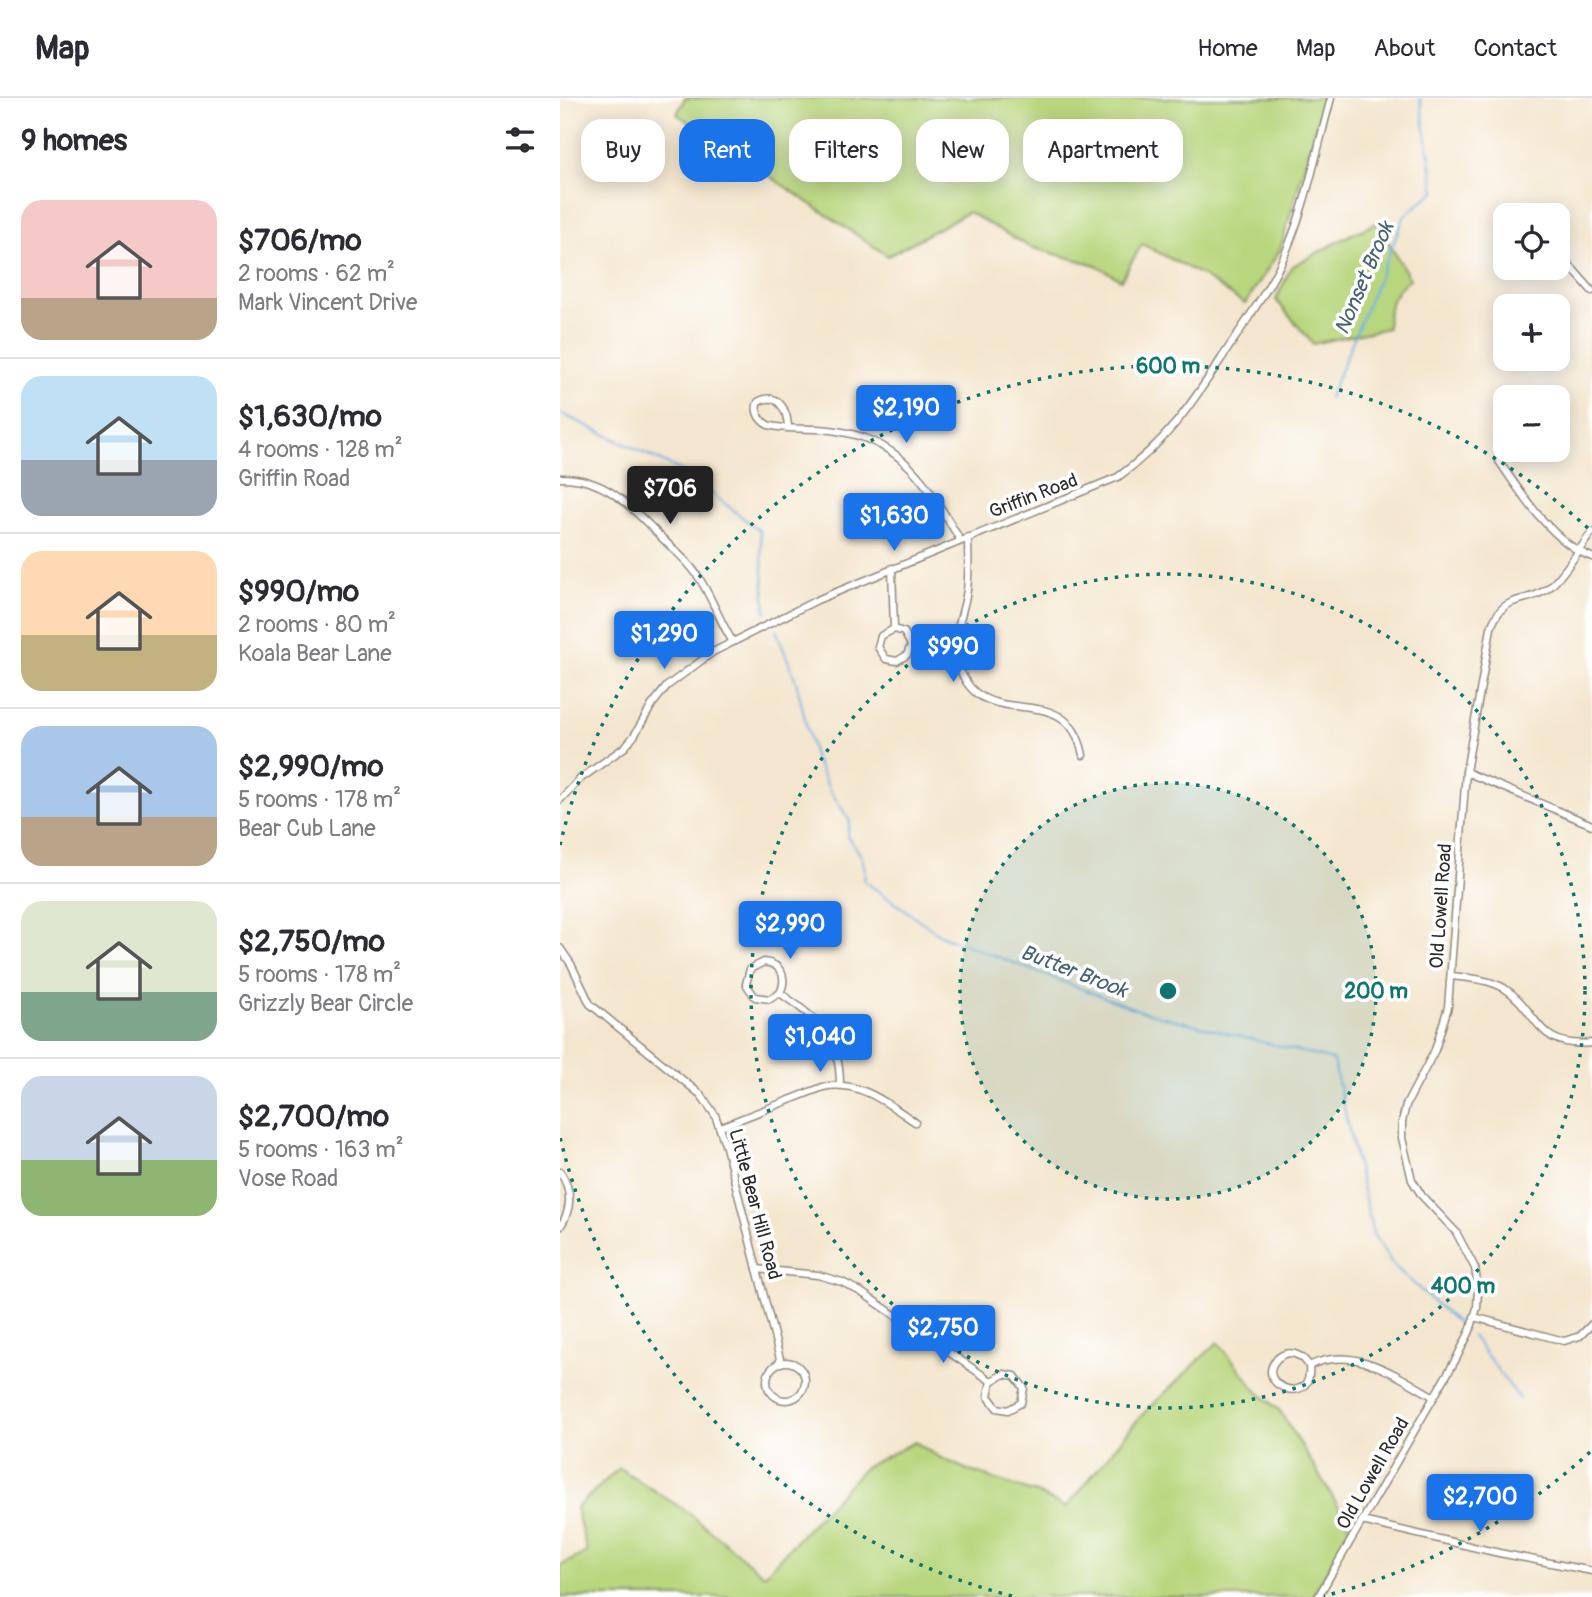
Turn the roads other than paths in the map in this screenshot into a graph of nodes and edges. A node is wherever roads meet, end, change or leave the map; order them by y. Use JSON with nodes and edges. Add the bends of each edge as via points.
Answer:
{"nodes":[{"id":1,"x":1331,"y":98,"type":"edge"},
{"id":2,"x":1570,"y":265,"type":"edge"},
{"id":3,"x":1592,"y":290,"type":"edge"},
{"id":4,"x":789,"y":426,"type":"junction"},
{"id":5,"x":1500,"y":462,"type":"edge"},
{"id":6,"x":560,"y":478,"type":"edge"},
{"id":7,"x":1592,"y":532,"type":"edge"},
{"id":8,"x":968,"y":537,"type":"junction"},
{"id":9,"x":960,"y":540,"type":"junction"},
{"id":10,"x":1577,"y":552,"type":"junction"},
{"id":11,"x":1592,"y":557,"type":"edge"},
{"id":12,"x":892,"y":568,"type":"junction"},
{"id":13,"x":894,"y":629,"type":"junction"},
{"id":14,"x":733,"y":642,"type":"junction"},
{"id":15,"x":1083,"y":755,"type":"dead end"},
{"id":16,"x":1466,"y":772,"type":"junction"},
{"id":17,"x":560,"y":800,"type":"edge"},
{"id":18,"x":1592,"y":825,"type":"edge"},
{"id":19,"x":560,"y":948,"type":"edge"},
{"id":20,"x":1451,"y":976,"type":"junction"},
{"id":21,"x":780,"y":993,"type":"junction"},
{"id":22,"x":1592,"y":1043,"type":"edge"},
{"id":23,"x":840,"y":1084,"type":"junction"},
{"id":24,"x":915,"y":1122,"type":"dead end"},
{"id":25,"x":720,"y":1127,"type":"junction"},
{"id":26,"x":560,"y":1172,"type":"edge"},
{"id":27,"x":560,"y":1227,"type":"edge"},
{"id":28,"x":757,"y":1269,"type":"junction"},
{"id":29,"x":1474,"y":1317,"type":"junction"},
{"id":30,"x":1592,"y":1324,"type":"edge"},
{"id":31,"x":781,"y":1363,"type":"junction"},
{"id":32,"x":1308,"y":1366,"type":"junction"},
{"id":33,"x":991,"y":1381,"type":"junction"},
{"id":34,"x":1434,"y":1397,"type":"junction"},
{"id":35,"x":1362,"y":1521,"type":"junction"},
{"id":36,"x":1591,"y":1570,"type":"edge"},
{"id":37,"x":1318,"y":1597,"type":"edge"}],
"edges":[{"from":1,"to":8,"type":"street","name":"Griffin Road","via":[[1285,254],[1260,302],[1172,429],[1118,477]]},
{"from":2,"to":3,"type":"street"},
{"from":4,"to":4,"type":"street","via":[[764,422],[757,411],[758,402],[778,401],[787,412]]},
{"from":4,"to":9,"type":"street","via":[[850,433],[893,452],[919,475]]},
{"from":5,"to":10,"type":"street"},
{"from":6,"to":14,"type":"street","via":[[600,485],[623,500],[696,573]]},
{"from":7,"to":10,"type":"street","name":"Old Lowell Road"},
{"from":8,"to":9,"type":"street","name":"Griffin Road"},
{"from":8,"to":15,"type":"street","via":[[968,584],[956,641],[965,678],[977,693],[997,704],[1055,712],[1072,728]]},
{"from":9,"to":12,"type":"street","name":"Griffin Road"},
{"from":10,"to":11,"type":"street"},
{"from":10,"to":16,"type":"street","name":"Old Lowell Road","via":[[1552,585],[1507,604],[1495,616]]},
{"from":12,"to":13,"type":"street"},
{"from":12,"to":14,"type":"street","name":"Griffin Road"},
{"from":13,"to":13,"type":"street","via":[[904,632],[911,645],[904,658],[893,661],[878,647],[881,636]]},
{"from":14,"to":17,"type":"street","name":"Griffin Road","via":[[706,656],[667,687],[625,747],[580,779]]},
{"from":16,"to":18,"type":"street"},
{"from":16,"to":20,"type":"street","name":"Old Lowell Road"},
{"from":19,"to":25,"type":"street","name":"Little Bear Hill Road","via":[[590,1004],[692,1086]]},
{"from":20,"to":22,"type":"street","via":[[1502,987],[1545,1032],[1563,1041]]},
{"from":20,"to":29,"type":"street","name":"Old Lowell Road","via":[[1443,1030],[1406,1105],[1402,1138],[1412,1180],[1456,1231],[1475,1268]]},
{"from":21,"to":21,"type":"street","via":[[784,982],[778,967],[764,962],[750,969],[746,981],[752,995],[766,1000]]},
{"from":21,"to":23,"type":"street","via":[[828,1034],[839,1060]]},
{"from":23,"to":24,"type":"street","via":[[878,1098]]},
{"from":23,"to":25,"type":"street"},
{"from":25,"to":28,"type":"street","name":"Little Bear Hill Road"},
{"from":26,"to":27,"type":"street","via":[[569,1196]]},
{"from":28,"to":31,"type":"street","name":"Little Bear Hill Road"},
{"from":28,"to":33,"type":"street","via":[[842,1282]]},
{"from":29,"to":30,"type":"street","via":[[1564,1341],[1580,1336]]},
{"from":29,"to":34,"type":"street","name":"Old Lowell Road"},
{"from":31,"to":31,"type":"street","via":[[770,1370],[767,1382],[772,1394],[789,1400],[800,1394],[805,1377],[799,1367]]},
{"from":32,"to":32,"type":"street","via":[[1305,1383],[1296,1390],[1279,1387],[1272,1376],[1274,1364],[1283,1355],[1295,1354]]},
{"from":32,"to":34,"type":"street","via":[[1329,1359],[1360,1360]]},
{"from":33,"to":33,"type":"street","via":[[988,1396],[997,1408],[1012,1409],[1021,1403],[1024,1388],[1015,1376],[1004,1374]]},
{"from":34,"to":35,"type":"street","name":"Old Lowell Road"},
{"from":35,"to":36,"type":"street"},
{"from":35,"to":37,"type":"street","name":"Old Lowell Road"}]}
